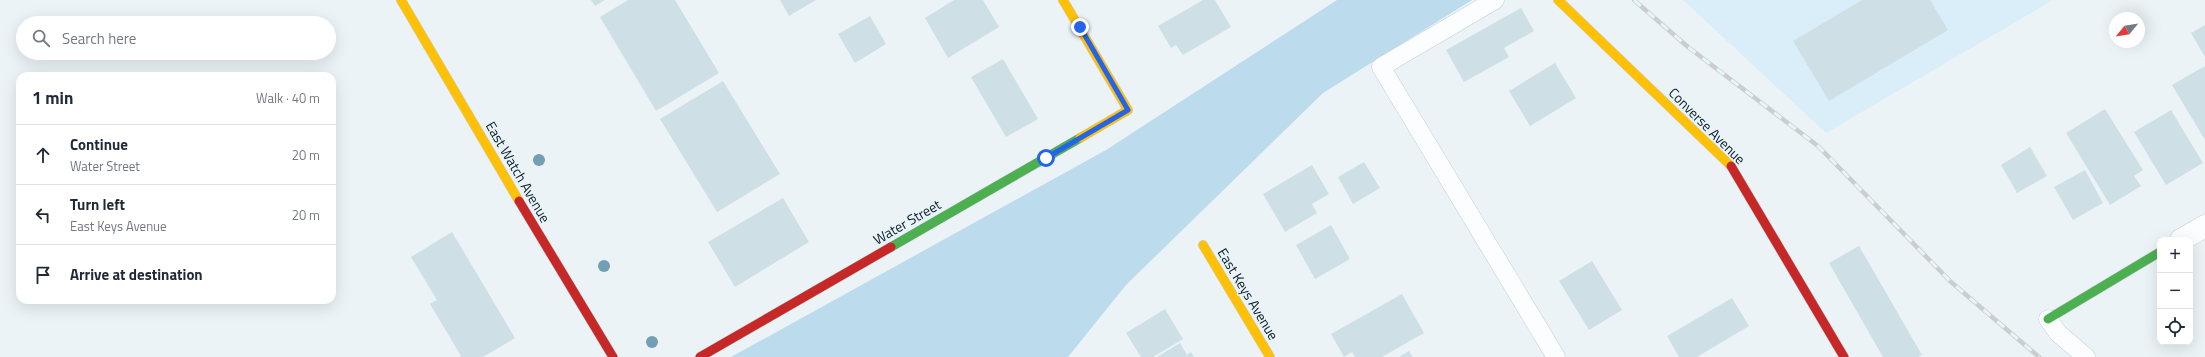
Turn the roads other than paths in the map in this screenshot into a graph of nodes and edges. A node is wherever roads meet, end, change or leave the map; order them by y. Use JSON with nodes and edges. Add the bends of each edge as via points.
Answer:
{"nodes":[{"id":1,"x":401,"y":0,"type":"edge"},
{"id":2,"x":1063,"y":0,"type":"edge"},
{"id":3,"x":1495,"y":0,"type":"edge"},
{"id":4,"x":1558,"y":0,"type":"edge"},
{"id":5,"x":2205,"y":226,"type":"edge"},
{"id":6,"x":2186,"y":237,"type":"edge"},
{"id":7,"x":1203,"y":246,"type":"dead end"},
{"id":8,"x":2157,"y":254,"type":"edge"},
{"id":9,"x":2048,"y":319,"type":"joint"},
{"id":10,"x":613,"y":357,"type":"edge"},
{"id":11,"x":700,"y":357,"type":"edge"},
{"id":12,"x":1270,"y":357,"type":"edge"},
{"id":13,"x":1556,"y":357,"type":"edge"},
{"id":14,"x":1844,"y":357,"type":"edge"},
{"id":15,"x":2086,"y":357,"type":"edge"}],
"edges":[{"from":1,"to":10,"type":"street","name":"East Watch Avenue"},
{"from":2,"to":11,"type":"street","name":"Water Street","via":[[1128,110]]},
{"from":3,"to":13,"type":"lane","via":[[1381,67]]},
{"from":4,"to":14,"type":"street","name":"Converse Avenue","via":[[1732,167]]},
{"from":5,"to":6,"type":"street"},
{"from":7,"to":12,"type":"street","name":"East Keys Avenue"},
{"from":8,"to":9,"type":"street"},
{"from":9,"to":15,"type":"lane","via":[[2058,333]]}]}
